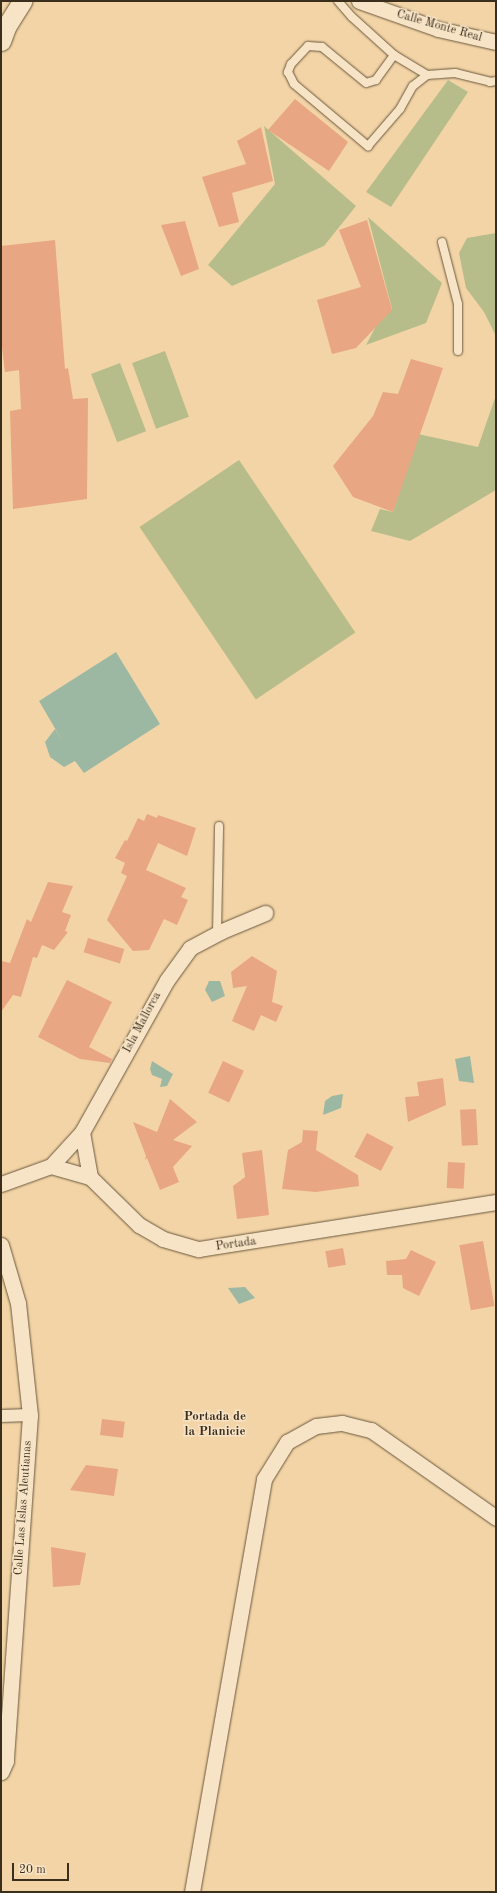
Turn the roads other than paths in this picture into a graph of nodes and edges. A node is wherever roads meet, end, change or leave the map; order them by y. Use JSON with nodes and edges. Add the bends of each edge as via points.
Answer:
{"nodes":[{"id":1,"x":22,"y":1,"type":"edge"},
{"id":2,"x":338,"y":1,"type":"edge"},
{"id":3,"x":359,"y":1,"type":"edge"},
{"id":4,"x":1,"y":41,"type":"edge"},
{"id":5,"x":496,"y":42,"type":"edge"},
{"id":6,"x":394,"y":55,"type":"junction"},
{"id":7,"x":427,"y":75,"type":"junction"},
{"id":8,"x":496,"y":81,"type":"edge"},
{"id":9,"x":442,"y":242,"type":"dead end"},
{"id":10,"x":458,"y":351,"type":"dead end"},
{"id":11,"x":218,"y":826,"type":"dead end"},
{"id":12,"x":265,"y":913,"type":"dead end"},
{"id":13,"x":217,"y":934,"type":"junction"},
{"id":14,"x":82,"y":1132,"type":"junction"},
{"id":15,"x":51,"y":1166,"type":"junction"},
{"id":16,"x":90,"y":1178,"type":"junction"},
{"id":17,"x":1,"y":1184,"type":"edge"},
{"id":18,"x":496,"y":1202,"type":"edge"},
{"id":19,"x":1,"y":1245,"type":"edge"},
{"id":20,"x":30,"y":1415,"type":"junction"},
{"id":21,"x":1,"y":1416,"type":"edge"},
{"id":22,"x":496,"y":1518,"type":"edge"},
{"id":23,"x":1,"y":1772,"type":"edge"},
{"id":24,"x":192,"y":1892,"type":"edge"}],
"edges":[{"from":1,"to":4,"type":"street","via":[[6,27]]},
{"from":2,"to":6,"type":"lane"},
{"from":3,"to":5,"type":"street","name":"Calle Monte Real","via":[[438,29]]},
{"from":6,"to":7,"type":"lane"},
{"from":6,"to":7,"type":"lane","via":[[376,80],[366,82],[322,47],[308,46],[291,64],[288,72],[294,84],[368,146],[400,109],[413,86]]},
{"from":7,"to":8,"type":"lane","via":[[455,73],[490,82]]},
{"from":9,"to":10,"type":"lane","via":[[458,304]]},
{"from":11,"to":13,"type":"lane"},
{"from":12,"to":13,"type":"street","name":"Isla Mallorca"},
{"from":13,"to":14,"type":"street","name":"Isla Mallorca","via":[[190,948],[167,980]]},
{"from":14,"to":15,"type":"street","name":"Isla Mallorca"},
{"from":14,"to":16,"type":"street"},
{"from":15,"to":16,"type":"street","name":"Portada"},
{"from":15,"to":17,"type":"street"},
{"from":16,"to":18,"type":"street","name":"Portada","via":[[139,1225],[163,1239],[199,1249]]},
{"from":19,"to":20,"type":"street","name":"Calle Las Islas Aleutianas","via":[[18,1303]]},
{"from":20,"to":21,"type":"street"},
{"from":20,"to":23,"type":"street","name":"Calle Las Islas Aleutianas","via":[[6,1761]]},
{"from":22,"to":24,"type":"street","via":[[371,1430],[342,1423],[316,1426],[288,1442],[264,1479]]}]}
